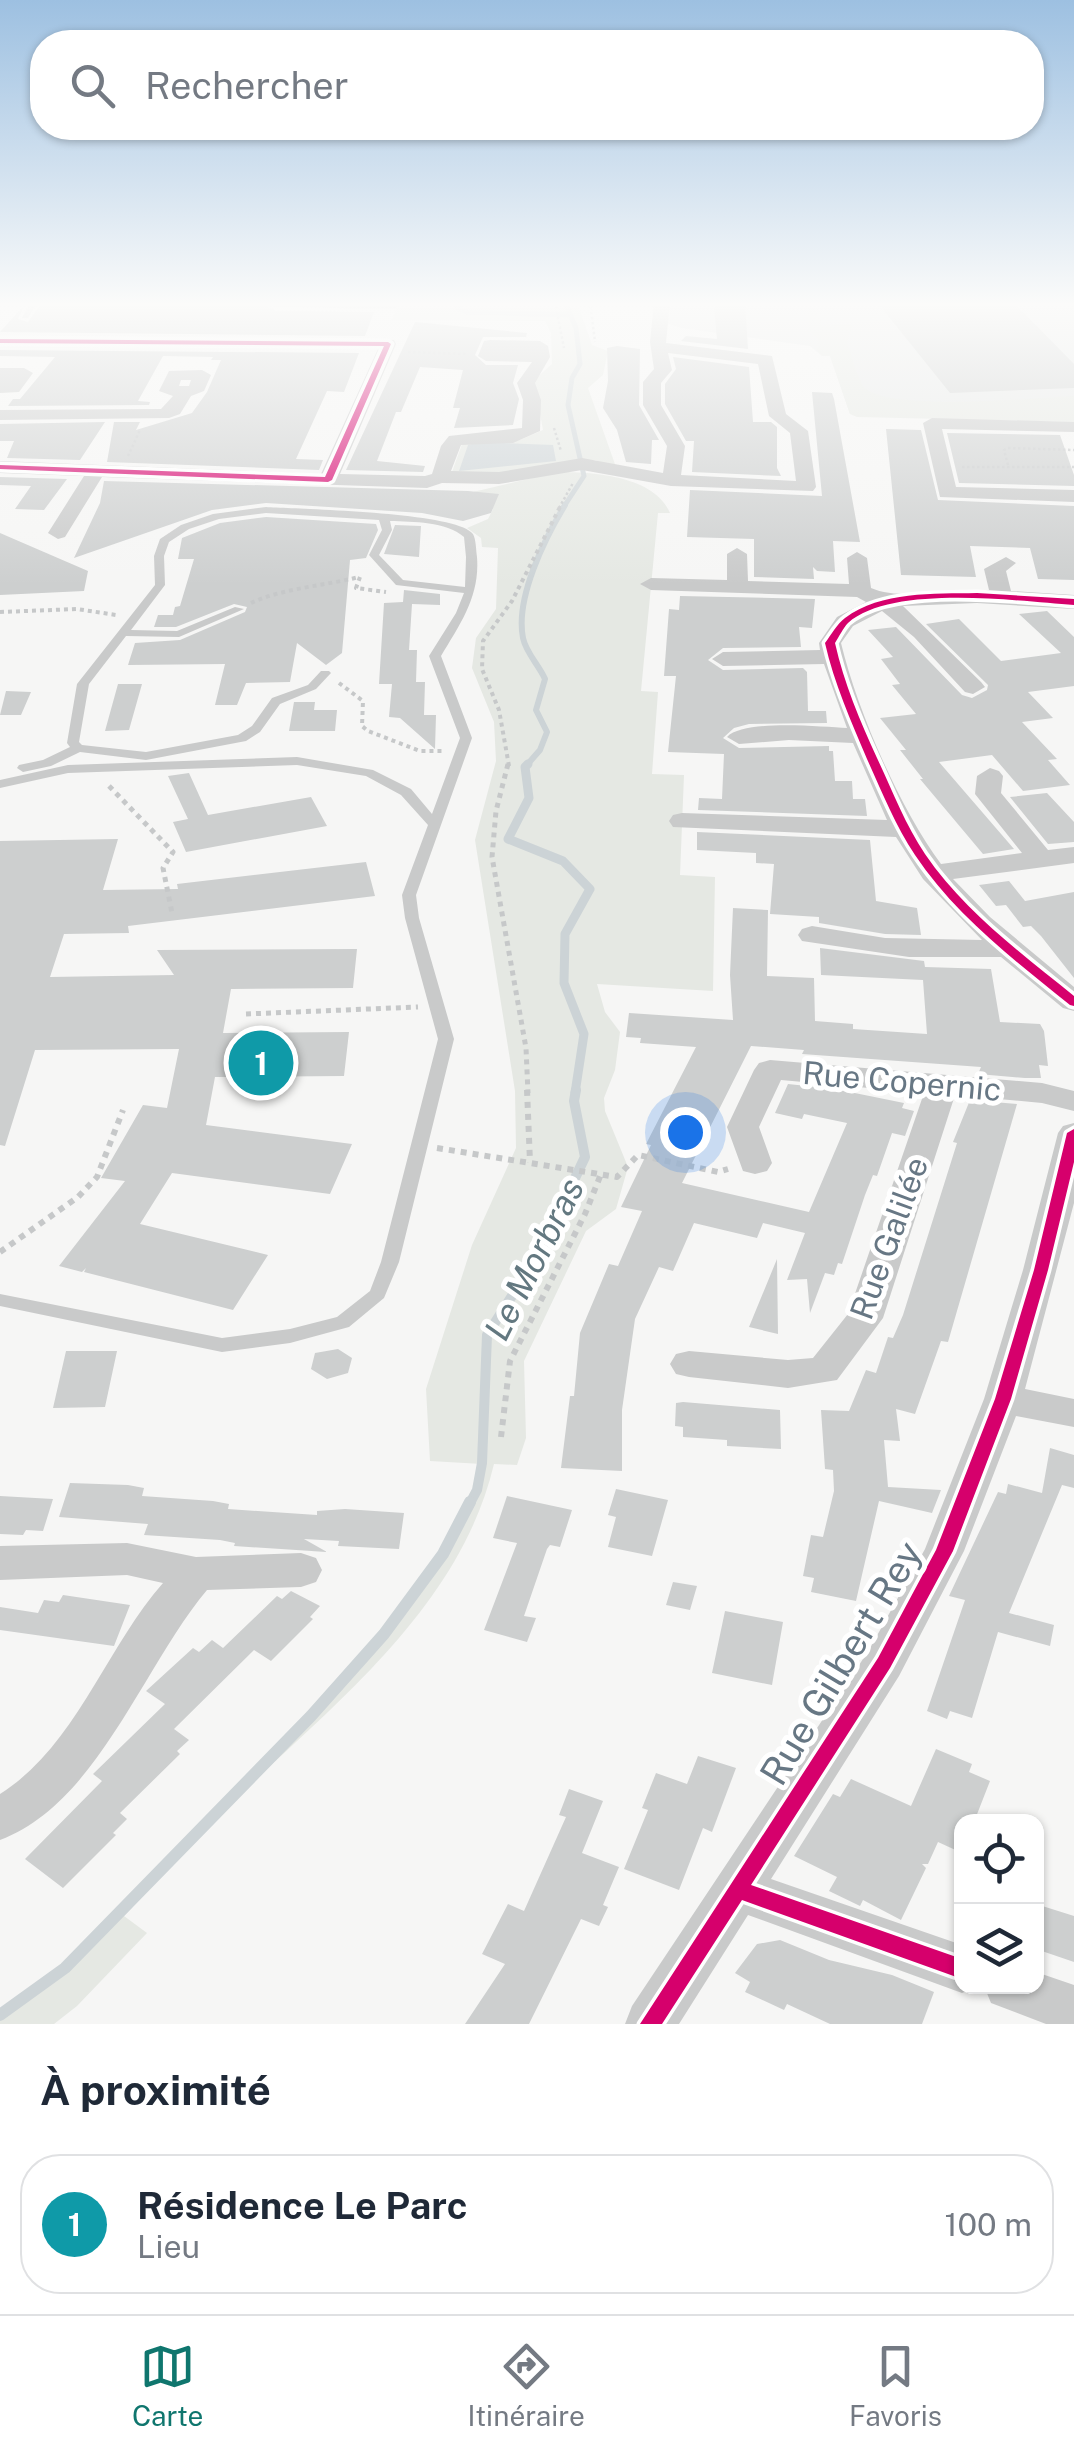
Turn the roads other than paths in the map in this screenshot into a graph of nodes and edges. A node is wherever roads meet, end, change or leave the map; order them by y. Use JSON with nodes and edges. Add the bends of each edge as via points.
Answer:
{"nodes":[{"id":1,"x":182,"y":396,"type":"edge"},
{"id":2,"x":365,"y":396,"type":"edge"},
{"id":3,"x":528,"y":396,"type":"edge"},
{"id":4,"x":652,"y":396,"type":"edge"},
{"id":5,"x":774,"y":396,"type":"edge"},
{"id":6,"x":0,"y":415,"type":"edge"},
{"id":7,"x":1074,"y":427,"type":"edge"},
{"id":8,"x":0,"y":468,"type":"edge"},
{"id":9,"x":96,"y":470,"type":"junction"},
{"id":10,"x":440,"y":477,"type":"junction"},
{"id":11,"x":328,"y":480,"type":"junction"},
{"id":12,"x":671,"y":480,"type":"junction"},
{"id":13,"x":806,"y":487,"type":"junction"},
{"id":14,"x":827,"y":488,"type":"dead end"},
{"id":15,"x":1074,"y":496,"type":"edge"},
{"id":16,"x":384,"y":520,"type":"junction"},
{"id":17,"x":58,"y":533,"type":"dead end"},
{"id":18,"x":737,"y":554,"type":"dead end"},
{"id":19,"x":856,"y":558,"type":"dead end"},
{"id":20,"x":1006,"y":563,"type":"dead end"},
{"id":21,"x":651,"y":584,"type":"dead end"},
{"id":22,"x":738,"y":587,"type":"junction"},
{"id":23,"x":471,"y":591,"type":"junction"},
{"id":24,"x":861,"y":591,"type":"junction"},
{"id":25,"x":1002,"y":600,"type":"junction"},
{"id":26,"x":886,"y":601,"type":"junction"},
{"id":27,"x":1069,"y":606,"type":"edge"},
{"id":28,"x":240,"y":609,"type":"road end"},
{"id":29,"x":122,"y":634,"type":"junction"},
{"id":30,"x":833,"y":657,"type":"junction"},
{"id":31,"x":724,"y":659,"type":"dead end"},
{"id":32,"x":325,"y":673,"type":"road end"},
{"id":33,"x":973,"y":687,"type":"dead end"},
{"id":34,"x":862,"y":736,"type":"junction"},
{"id":35,"x":738,"y":738,"type":"dead end"},
{"id":36,"x":78,"y":748,"type":"junction"},
{"id":37,"x":0,"y":773,"type":"edge"},
{"id":38,"x":990,"y":776,"type":"dead end"},
{"id":39,"x":0,"y":784,"type":"edge"},
{"id":40,"x":682,"y":821,"type":"dead end"},
{"id":41,"x":433,"y":823,"type":"junction"},
{"id":42,"x":904,"y":829,"type":"junction"},
{"id":43,"x":1074,"y":854,"type":"edge"},
{"id":44,"x":1041,"y":859,"type":"junction"},
{"id":45,"x":934,"y":873,"type":"junction"},
{"id":46,"x":812,"y":936,"type":"dead end"},
{"id":47,"x":1006,"y":948,"type":"junction"},
{"id":48,"x":1074,"y":1002,"type":"edge"},
{"id":49,"x":943,"y":1083,"type":"junction"},
{"id":50,"x":1074,"y":1101,"type":"edge"},
{"id":51,"x":1074,"y":1134,"type":"edge"},
{"id":52,"x":755,"y":1163,"type":"road end"},
{"id":53,"x":0,"y":1300,"type":"edge"},
{"id":54,"x":689,"y":1364,"type":"dead end"},
{"id":55,"x":1003,"y":1399,"type":"junction"},
{"id":56,"x":1074,"y":1413,"type":"edge"},
{"id":57,"x":0,"y":1563,"type":"edge"},
{"id":58,"x":301,"y":1570,"type":"dead end"},
{"id":59,"x":196,"y":1574,"type":"junction"},
{"id":60,"x":0,"y":1819,"type":"edge"},
{"id":61,"x":737,"y":1889,"type":"junction"},
{"id":62,"x":954,"y":1967,"type":"edge"},
{"id":63,"x":1031,"y":1994,"type":"edge"},
{"id":64,"x":1074,"y":2010,"type":"edge"},
{"id":65,"x":650,"y":2024,"type":"edge"}],
"edges":[{"from":1,"to":6,"type":"street","via":[[174,410],[143,416]]},
{"from":2,"to":11,"type":"street"},
{"from":3,"to":10,"type":"street","via":[[534,428],[520,436],[456,440]]},
{"from":4,"to":12,"type":"street","via":[[676,446]]},
{"from":5,"to":13,"type":"street","via":[[778,416],[799,431]]},
{"from":7,"to":15,"type":"street","via":[[932,423],[947,492]]},
{"from":8,"to":9,"type":"street"},
{"from":9,"to":11,"type":"street"},
{"from":9,"to":17,"type":"street"},
{"from":10,"to":11,"type":"street"},
{"from":10,"to":12,"type":"street","via":[[499,478],[568,465]]},
{"from":12,"to":13,"type":"street"},
{"from":13,"to":14,"type":"street"},
{"from":16,"to":23,"type":"lane","via":[[460,528],[469,536]]},
{"from":16,"to":23,"type":"lane","via":[[387,530],[374,555],[400,583]]},
{"from":16,"to":29,"type":"lane","via":[[243,510],[186,528],[164,540],[160,585]]},
{"from":18,"to":22,"type":"street"},
{"from":19,"to":24,"type":"street"},
{"from":20,"to":25,"type":"street","via":[[995,570]]},
{"from":21,"to":22,"type":"street"},
{"from":22,"to":24,"type":"street"},
{"from":23,"to":41,"type":"lane","via":[[466,610],[434,656],[466,738]]},
{"from":24,"to":26,"type":"street"},
{"from":25,"to":26,"type":"street"},
{"from":25,"to":27,"type":"street"},
{"from":26,"to":30,"type":"street","via":[[842,620],[830,642]]},
{"from":26,"to":33,"type":"street"},
{"from":28,"to":29,"type":"lane","via":[[179,634]]},
{"from":29,"to":36,"type":"lane","via":[[83,684],[72,742]]},
{"from":30,"to":31,"type":"street"},
{"from":30,"to":34,"type":"street"},
{"from":32,"to":36,"type":"lane","via":[[312,688],[276,700],[242,738],[146,756]]},
{"from":34,"to":35,"type":"street"},
{"from":34,"to":42,"type":"street"},
{"from":36,"to":37,"type":"lane"},
{"from":38,"to":44,"type":"street","via":[[988,794]]},
{"from":39,"to":41,"type":"lane","via":[[90,768],[256,761],[333,767],[369,773],[406,792]]},
{"from":40,"to":42,"type":"street"},
{"from":41,"to":53,"type":"lane","via":[[410,894],[446,1039],[378,1294],[343,1322],[222,1345]]},
{"from":42,"to":45,"type":"street"},
{"from":43,"to":44,"type":"street"},
{"from":44,"to":45,"type":"street"},
{"from":45,"to":47,"type":"street"},
{"from":46,"to":47,"type":"street","via":[[869,947]]},
{"from":47,"to":48,"type":"street"},
{"from":49,"to":50,"type":"street","name":"Rue Copernic"},
{"from":49,"to":52,"type":"street","name":"Rue Copernic","via":[[770,1070],[743,1128]]},
{"from":49,"to":54,"type":"street","name":"Rue Galilée","via":[[865,1318],[824,1370],[788,1374]]},
{"from":51,"to":55,"type":"street","name":"Rue Gilbert Rey"},
{"from":55,"to":56,"type":"street"},
{"from":55,"to":61,"type":"street","name":"Rue Gilbert Rey","via":[[944,1551],[893,1647]]},
{"from":57,"to":59,"type":"street","via":[[127,1558]]},
{"from":58,"to":59,"type":"street"},
{"from":59,"to":60,"type":"street","via":[[168,1602],[52,1781]]},
{"from":61,"to":62,"type":"street"},
{"from":61,"to":65,"type":"street","name":"Rue Gilbert Rey"},
{"from":63,"to":64,"type":"street"}]}
